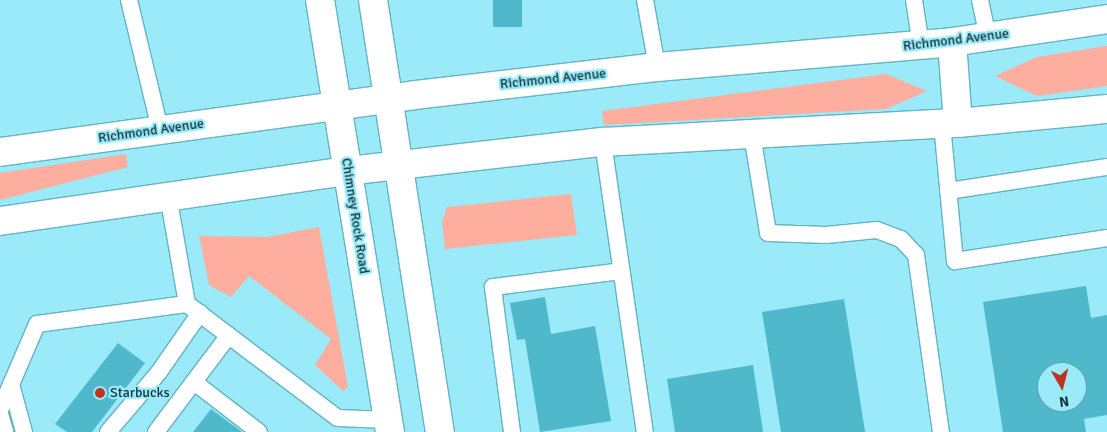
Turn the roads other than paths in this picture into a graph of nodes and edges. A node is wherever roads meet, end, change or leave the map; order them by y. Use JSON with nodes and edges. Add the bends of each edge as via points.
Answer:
{"nodes":[{"id":1,"x":129,"y":0,"type":"edge"},
{"id":2,"x":320,"y":0,"type":"edge"},
{"id":3,"x":373,"y":0,"type":"edge"},
{"id":4,"x":646,"y":0,"type":"edge"},
{"id":5,"x":914,"y":0,"type":"edge"},
{"id":6,"x":983,"y":2,"type":"edge"},
{"id":7,"x":1107,"y":19,"type":"edge"},
{"id":8,"x":988,"y":37,"type":"junction"},
{"id":9,"x":952,"y":42,"type":"junction"},
{"id":10,"x":921,"y":44,"type":"junction"},
{"id":11,"x":657,"y":67,"type":"junction"},
{"id":12,"x":389,"y":99,"type":"junction"},
{"id":13,"x":336,"y":106,"type":"junction"},
{"id":14,"x":1107,"y":109,"type":"edge"},
{"id":15,"x":950,"y":124,"type":"junction"},
{"id":16,"x":160,"y":129,"type":"junction"},
{"id":17,"x":752,"y":134,"type":"junction"},
{"id":18,"x":603,"y":142,"type":"junction"},
{"id":19,"x":0,"y":152,"type":"edge"},
{"id":20,"x":398,"y":164,"type":"junction"},
{"id":21,"x":1107,"y":167,"type":"edge"},
{"id":22,"x":347,"y":171,"type":"junction"},
{"id":23,"x":948,"y":191,"type":"junction"},
{"id":24,"x":168,"y":195,"type":"junction"},
{"id":25,"x":0,"y":221,"type":"edge"},
{"id":26,"x":1107,"y":238,"type":"edge"},
{"id":27,"x":621,"y":271,"type":"junction"},
{"id":28,"x":194,"y":308,"type":"junction"},
{"id":29,"x":228,"y":335,"type":"junction"},
{"id":30,"x":194,"y":382,"type":"junction"},
{"id":31,"x":11,"y":384,"type":"junction"},
{"id":32,"x":0,"y":410,"type":"edge"},
{"id":33,"x":0,"y":414,"type":"edge"},
{"id":34,"x":389,"y":426,"type":"edge"},
{"id":35,"x":164,"y":429,"type":"edge"},
{"id":36,"x":5,"y":432,"type":"edge"},
{"id":37,"x":24,"y":432,"type":"edge"},
{"id":38,"x":108,"y":432,"type":"edge"},
{"id":39,"x":258,"y":432,"type":"edge"},
{"id":40,"x":440,"y":432,"type":"edge"},
{"id":41,"x":512,"y":432,"type":"edge"},
{"id":42,"x":645,"y":432,"type":"edge"},
{"id":43,"x":941,"y":432,"type":"edge"}],
"edges":[{"from":1,"to":16,"type":"lane"},
{"from":2,"to":13,"type":"main road","name":"Chimney Rock Road"},
{"from":3,"to":12,"type":"main road"},
{"from":4,"to":11,"type":"lane"},
{"from":5,"to":10,"type":"lane"},
{"from":6,"to":8,"type":"lane"},
{"from":7,"to":8,"type":"main road","name":"Richmond Avenue"},
{"from":8,"to":9,"type":"main road","name":"Richmond Avenue"},
{"from":9,"to":10,"type":"main road","name":"Richmond Avenue"},
{"from":9,"to":15,"type":"main road"},
{"from":10,"to":11,"type":"main road","name":"Richmond Avenue"},
{"from":11,"to":12,"type":"main road","name":"Richmond Avenue"},
{"from":12,"to":13,"type":"main road","name":"Richmond Avenue"},
{"from":12,"to":20,"type":"main road"},
{"from":13,"to":16,"type":"main road","name":"Richmond Avenue"},
{"from":13,"to":22,"type":"main road","name":"Chimney Rock Road"},
{"from":14,"to":15,"type":"main road"},
{"from":15,"to":17,"type":"main road"},
{"from":15,"to":23,"type":"lane"},
{"from":16,"to":19,"type":"main road","name":"Richmond Avenue"},
{"from":17,"to":18,"type":"main road"},
{"from":17,"to":43,"type":"lane","via":[[768,233],[826,235],[877,230],[901,239],[916,255]]},
{"from":18,"to":20,"type":"main road"},
{"from":18,"to":27,"type":"lane"},
{"from":20,"to":22,"type":"main road"},
{"from":20,"to":40,"type":"main road"},
{"from":21,"to":23,"type":"lane"},
{"from":22,"to":24,"type":"main road"},
{"from":22,"to":34,"type":"main road","name":"Chimney Rock Road"},
{"from":23,"to":26,"type":"lane","via":[[955,261]]},
{"from":24,"to":25,"type":"main road"},
{"from":24,"to":28,"type":"lane"},
{"from":27,"to":41,"type":"lane","via":[[492,287]]},
{"from":27,"to":42,"type":"lane"},
{"from":28,"to":29,"type":"lane"},
{"from":28,"to":31,"type":"lane","via":[[37,324]]},
{"from":28,"to":38,"type":"lane","via":[[160,372]]},
{"from":29,"to":30,"type":"lane"},
{"from":29,"to":34,"type":"lane","via":[[338,418]]},
{"from":30,"to":35,"type":"lane"},
{"from":30,"to":39,"type":"lane"},
{"from":31,"to":32,"type":"lane"},
{"from":31,"to":37,"type":"lane"},
{"from":33,"to":36,"type":"lane"}]}
